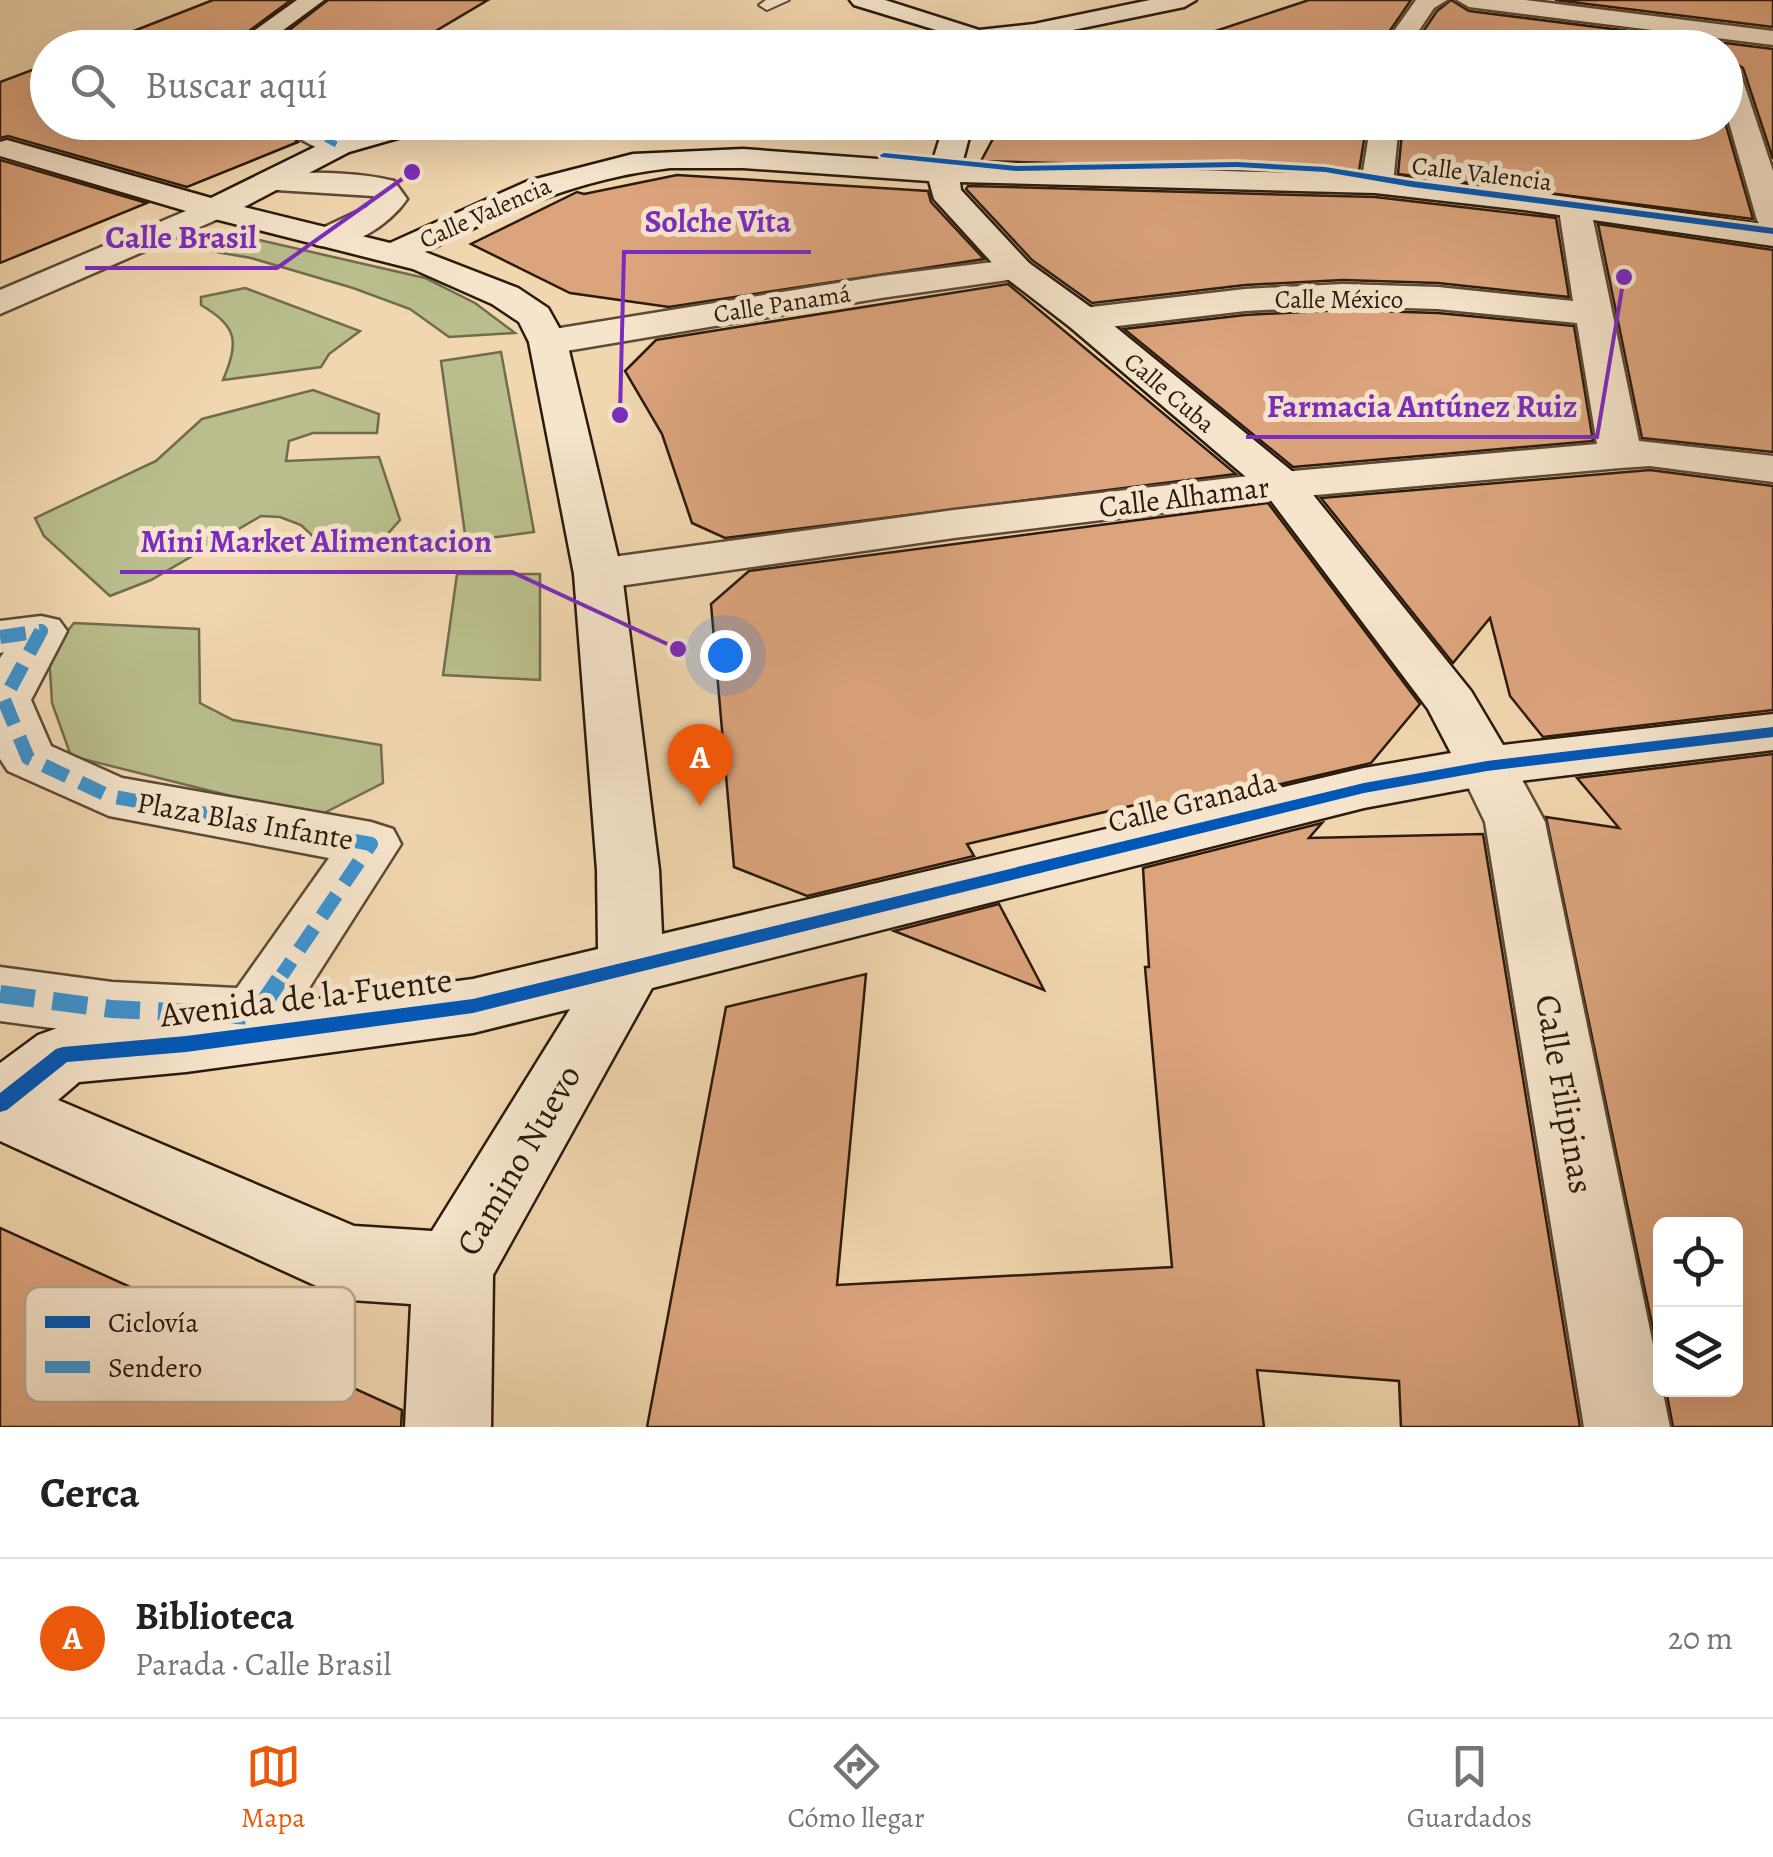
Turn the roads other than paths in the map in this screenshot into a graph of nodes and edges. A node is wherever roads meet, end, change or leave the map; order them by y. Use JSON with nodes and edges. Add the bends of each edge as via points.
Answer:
{"nodes":[{"id":1,"x":312,"y":0,"type":"edge"},
{"id":2,"x":862,"y":0,"type":"edge"},
{"id":3,"x":1184,"y":0,"type":"edge"},
{"id":4,"x":1435,"y":0,"type":"edge"},
{"id":5,"x":1469,"y":0,"type":"edge"},
{"id":6,"x":906,"y":17,"type":"junction"},
{"id":7,"x":268,"y":30,"type":"edge"},
{"id":8,"x":913,"y":30,"type":"edge"},
{"id":9,"x":948,"y":30,"type":"edge"},
{"id":10,"x":1039,"y":30,"type":"edge"},
{"id":11,"x":1407,"y":30,"type":"edge"},
{"id":12,"x":1719,"y":30,"type":"edge"},
{"id":13,"x":1743,"y":34,"type":"edge"},
{"id":14,"x":1773,"y":38,"type":"edge"},
{"id":15,"x":1743,"y":124,"type":"edge"},
{"id":16,"x":30,"y":133,"type":"edge"},
{"id":17,"x":328,"y":140,"type":"edge"},
{"id":18,"x":360,"y":140,"type":"edge"},
{"id":19,"x":954,"y":140,"type":"edge"},
{"id":20,"x":1383,"y":140,"type":"edge"},
{"id":21,"x":339,"y":146,"type":"junction"},
{"id":22,"x":4,"y":151,"type":"edge"},
{"id":23,"x":944,"y":173,"type":"junction"},
{"id":24,"x":271,"y":182,"type":"junction"},
{"id":25,"x":1378,"y":184,"type":"junction"},
{"id":26,"x":214,"y":209,"type":"junction"},
{"id":27,"x":1576,"y":210,"type":"junction"},
{"id":28,"x":1773,"y":220,"type":"edge"},
{"id":29,"x":1773,"y":236,"type":"edge"},
{"id":30,"x":328,"y":238,"type":"junction"},
{"id":31,"x":394,"y":254,"type":"junction"},
{"id":32,"x":1016,"y":270,"type":"junction"},
{"id":33,"x":0,"y":304,"type":"edge"},
{"id":34,"x":1595,"y":314,"type":"junction"},
{"id":35,"x":1083,"y":319,"type":"junction"},
{"id":36,"x":548,"y":342,"type":"junction"},
{"id":37,"x":1620,"y":455,"type":"junction"},
{"id":38,"x":1773,"y":469,"type":"edge"},
{"id":39,"x":1282,"y":486,"type":"junction"},
{"id":40,"x":598,"y":574,"type":"junction"},
{"id":41,"x":0,"y":637,"type":"edge"},
{"id":42,"x":1773,"y":732,"type":"edge"},
{"id":43,"x":1487,"y":766,"type":"junction"},
{"id":44,"x":631,"y":966,"type":"junction"},
{"id":45,"x":0,"y":994,"type":"edge"},
{"id":46,"x":0,"y":1105,"type":"edge"},
{"id":47,"x":453,"y":1270,"type":"junction"},
{"id":48,"x":448,"y":1427,"type":"edge"},
{"id":49,"x":1627,"y":1427,"type":"edge"}],
"edges":[{"from":1,"to":7,"type":"street"},
{"from":2,"to":6,"type":"street"},
{"from":3,"to":10,"type":"street"},
{"from":4,"to":11,"type":"street"},
{"from":5,"to":12,"type":"street"},
{"from":6,"to":8,"type":"street"},
{"from":6,"to":9,"type":"street"},
{"from":13,"to":14,"type":"street"},
{"from":15,"to":28,"type":"street"},
{"from":16,"to":22,"type":"street"},
{"from":17,"to":21,"type":"street"},
{"from":18,"to":21,"type":"street"},
{"from":19,"to":23,"type":"street"},
{"from":20,"to":25,"type":"street"},
{"from":21,"to":24,"type":"street"},
{"from":22,"to":26,"type":"street"},
{"from":23,"to":25,"type":"street","name":"Calle Valencia"},
{"from":23,"to":31,"type":"street","name":"Calle Valencia","via":[[722,158],[635,163],[547,182]]},
{"from":23,"to":32,"type":"street","name":"Calle Cuba","via":[[944,192]]},
{"from":24,"to":26,"type":"street"},
{"from":24,"to":30,"type":"street","via":[[349,182],[383,188],[392,200]]},
{"from":25,"to":27,"type":"street","name":"Calle Valencia"},
{"from":26,"to":30,"type":"street"},
{"from":26,"to":33,"type":"street"},
{"from":27,"to":29,"type":"street","name":"Calle Valencia"},
{"from":27,"to":34,"type":"street"},
{"from":30,"to":31,"type":"street"},
{"from":31,"to":36,"type":"street","via":[[505,296],[535,316]]},
{"from":32,"to":35,"type":"street","name":"Calle Cuba"},
{"from":32,"to":36,"type":"street","name":"Calle Panamá"},
{"from":34,"to":35,"type":"street","name":"Calle México","via":[[1344,294]]},
{"from":34,"to":37,"type":"street"},
{"from":35,"to":39,"type":"street","name":"Calle Cuba"},
{"from":36,"to":40,"type":"street"},
{"from":37,"to":38,"type":"street","name":"Calle Alhamar"},
{"from":37,"to":39,"type":"street","name":"Calle Alhamar"},
{"from":39,"to":40,"type":"street","name":"Calle Alhamar"},
{"from":39,"to":43,"type":"street","name":"Calle Cuba","via":[[1452,704]]},
{"from":40,"to":44,"type":"street","via":[[628,870]]},
{"from":41,"to":45,"type":"street","name":"Plaza Blas Infante","via":[[41,632],[4,700],[28,758],[109,796],[371,844],[255,1016],[112,1010]]},
{"from":42,"to":43,"type":"street","name":"Calle Granada"},
{"from":43,"to":44,"type":"street","name":"Calle Granada","via":[[1364,788]]},
{"from":43,"to":49,"type":"street","name":"Calle Filipinas","via":[[1516,822]]},
{"from":44,"to":46,"type":"street","name":"Avenida de la Fuente","via":[[473,1006],[63,1056]]},
{"from":44,"to":47,"type":"street","name":"Camino Nuevo"},
{"from":46,"to":47,"type":"street","name":"Avenida de la Fuente","via":[[352,1263]]},
{"from":47,"to":48,"type":"street","name":"Camino Nuevo"}]}
